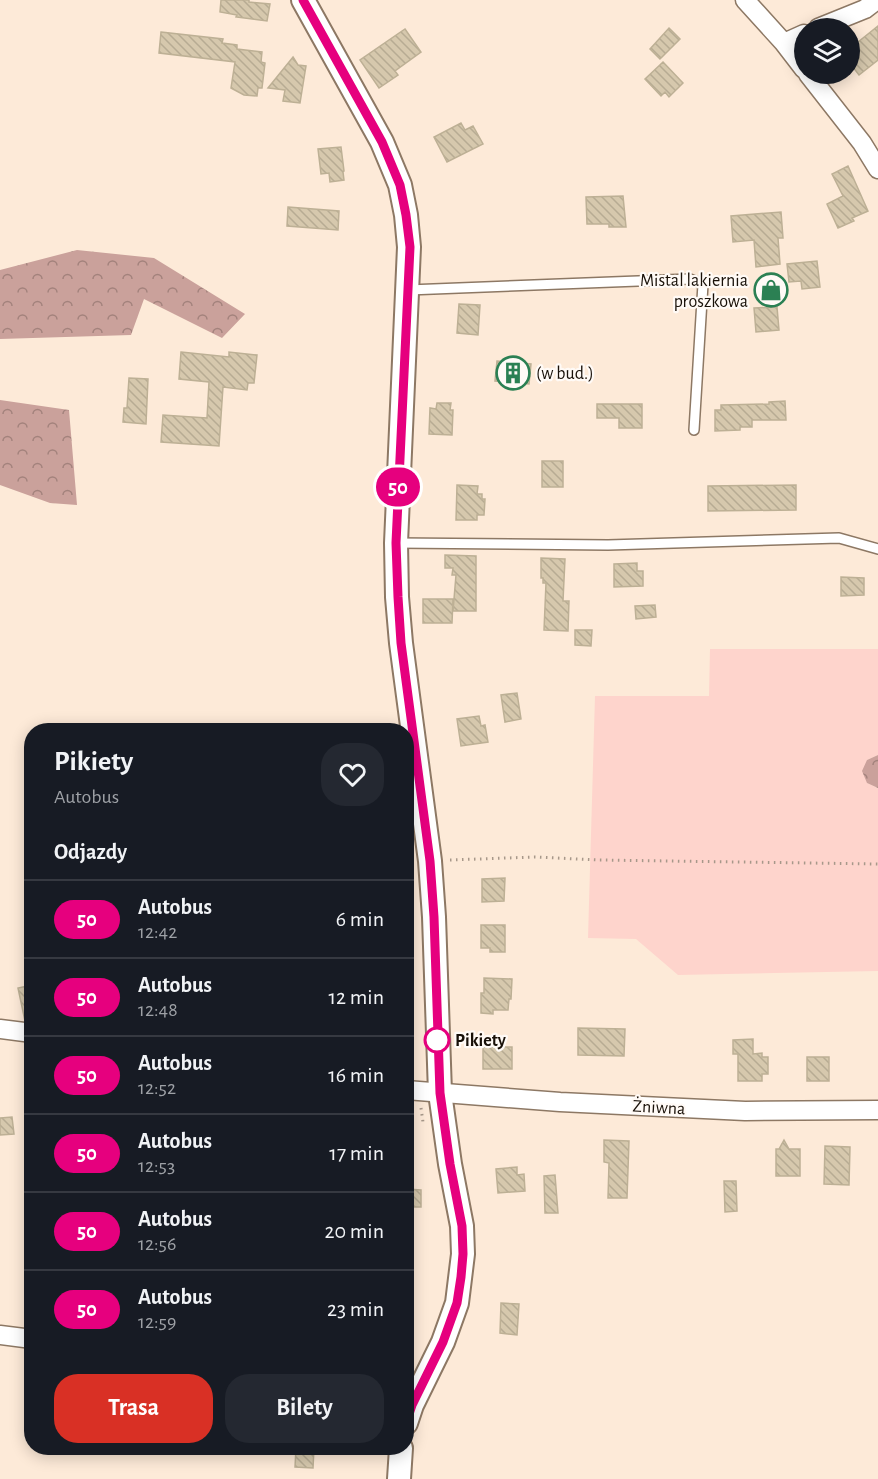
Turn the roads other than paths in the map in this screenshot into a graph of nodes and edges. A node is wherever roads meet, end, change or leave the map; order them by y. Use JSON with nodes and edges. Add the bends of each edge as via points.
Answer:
{"nodes":[{"id":1,"x":303,"y":0,"type":"edge"},
{"id":2,"x":745,"y":0,"type":"edge"},
{"id":3,"x":877,"y":0,"type":"edge"},
{"id":4,"x":843,"y":18,"type":"edge"},
{"id":5,"x":794,"y":38,"type":"edge"},
{"id":6,"x":784,"y":43,"type":"junction"},
{"id":7,"x":794,"y":56,"type":"edge"},
{"id":8,"x":816,"y":84,"type":"edge"},
{"id":9,"x":878,"y":169,"type":"edge"},
{"id":10,"x":408,"y":290,"type":"junction"},
{"id":11,"x":694,"y":430,"type":"dead end"},
{"id":12,"x":396,"y":543,"type":"junction"},
{"id":13,"x":878,"y":549,"type":"edge"},
{"id":14,"x":412,"y":723,"type":"edge"},
{"id":15,"x":414,"y":741,"type":"edge"},
{"id":16,"x":0,"y":1029,"type":"edge"},
{"id":17,"x":24,"y":1032,"type":"edge"},
{"id":18,"x":421,"y":1091,"type":"edge"},
{"id":19,"x":878,"y":1110,"type":"edge"},
{"id":20,"x":0,"y":1335,"type":"edge"},
{"id":21,"x":24,"y":1338,"type":"edge"},
{"id":22,"x":414,"y":1401,"type":"edge"},
{"id":23,"x":401,"y":1455,"type":"edge"},
{"id":24,"x":399,"y":1479,"type":"edge"}],
"edges":[{"from":1,"to":10,"type":"street","via":[[382,142],[400,185],[410,247]]},
{"from":2,"to":6,"type":"street"},
{"from":3,"to":4,"type":"street"},
{"from":5,"to":6,"type":"street"},
{"from":6,"to":7,"type":"street"},
{"from":8,"to":9,"type":"street"},
{"from":10,"to":11,"type":"lane","via":[[690,279],[703,284]]},
{"from":10,"to":12,"type":"street"},
{"from":12,"to":13,"type":"lane","via":[[608,545],[839,538]]},
{"from":12,"to":14,"type":"street","via":[[401,643]]},
{"from":15,"to":18,"type":"street","via":[[434,917]]},
{"from":16,"to":17,"type":"street"},
{"from":18,"to":19,"type":"street","name":"Żniwna","via":[[746,1111]]},
{"from":18,"to":22,"type":"street","via":[[450,1164],[462,1226],[463,1254],[457,1303]]},
{"from":20,"to":21,"type":"street"},
{"from":23,"to":24,"type":"street"}]}
